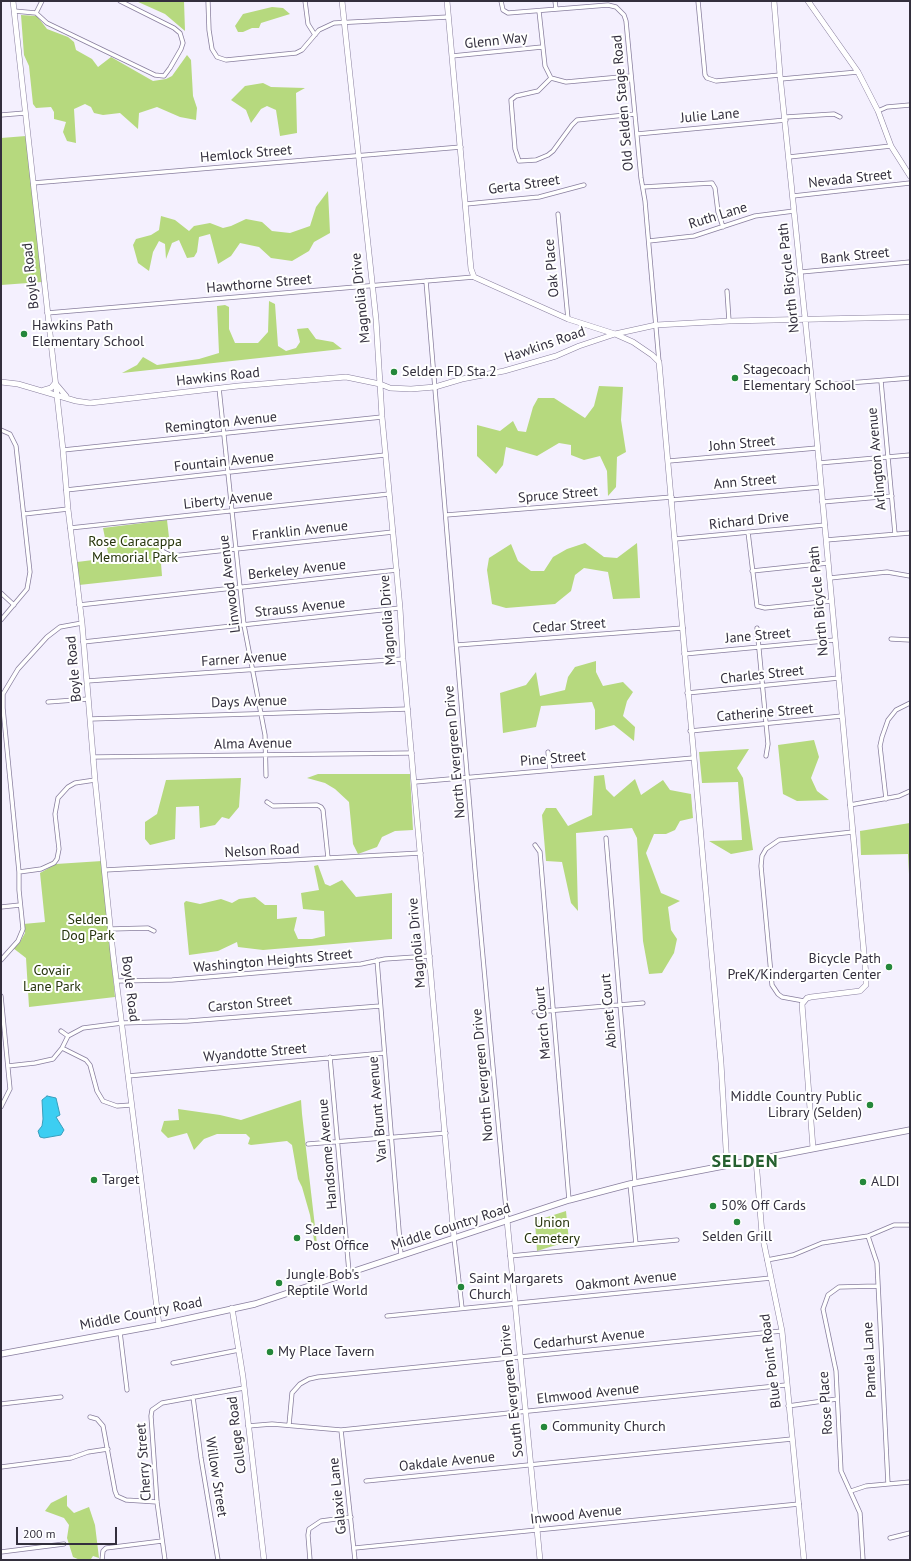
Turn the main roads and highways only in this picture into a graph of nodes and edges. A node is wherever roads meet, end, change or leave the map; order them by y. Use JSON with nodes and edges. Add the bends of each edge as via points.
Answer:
{"nodes":[{"id":1,"x":910,"y":1130,"type":"edge"},
{"id":2,"x":1,"y":1354,"type":"edge"}],
"edges":[{"from":1,"to":2,"type":"main road","name":"Middle Country Road","via":[[632,1184],[569,1200],[255,1304],[159,1325]]}]}
